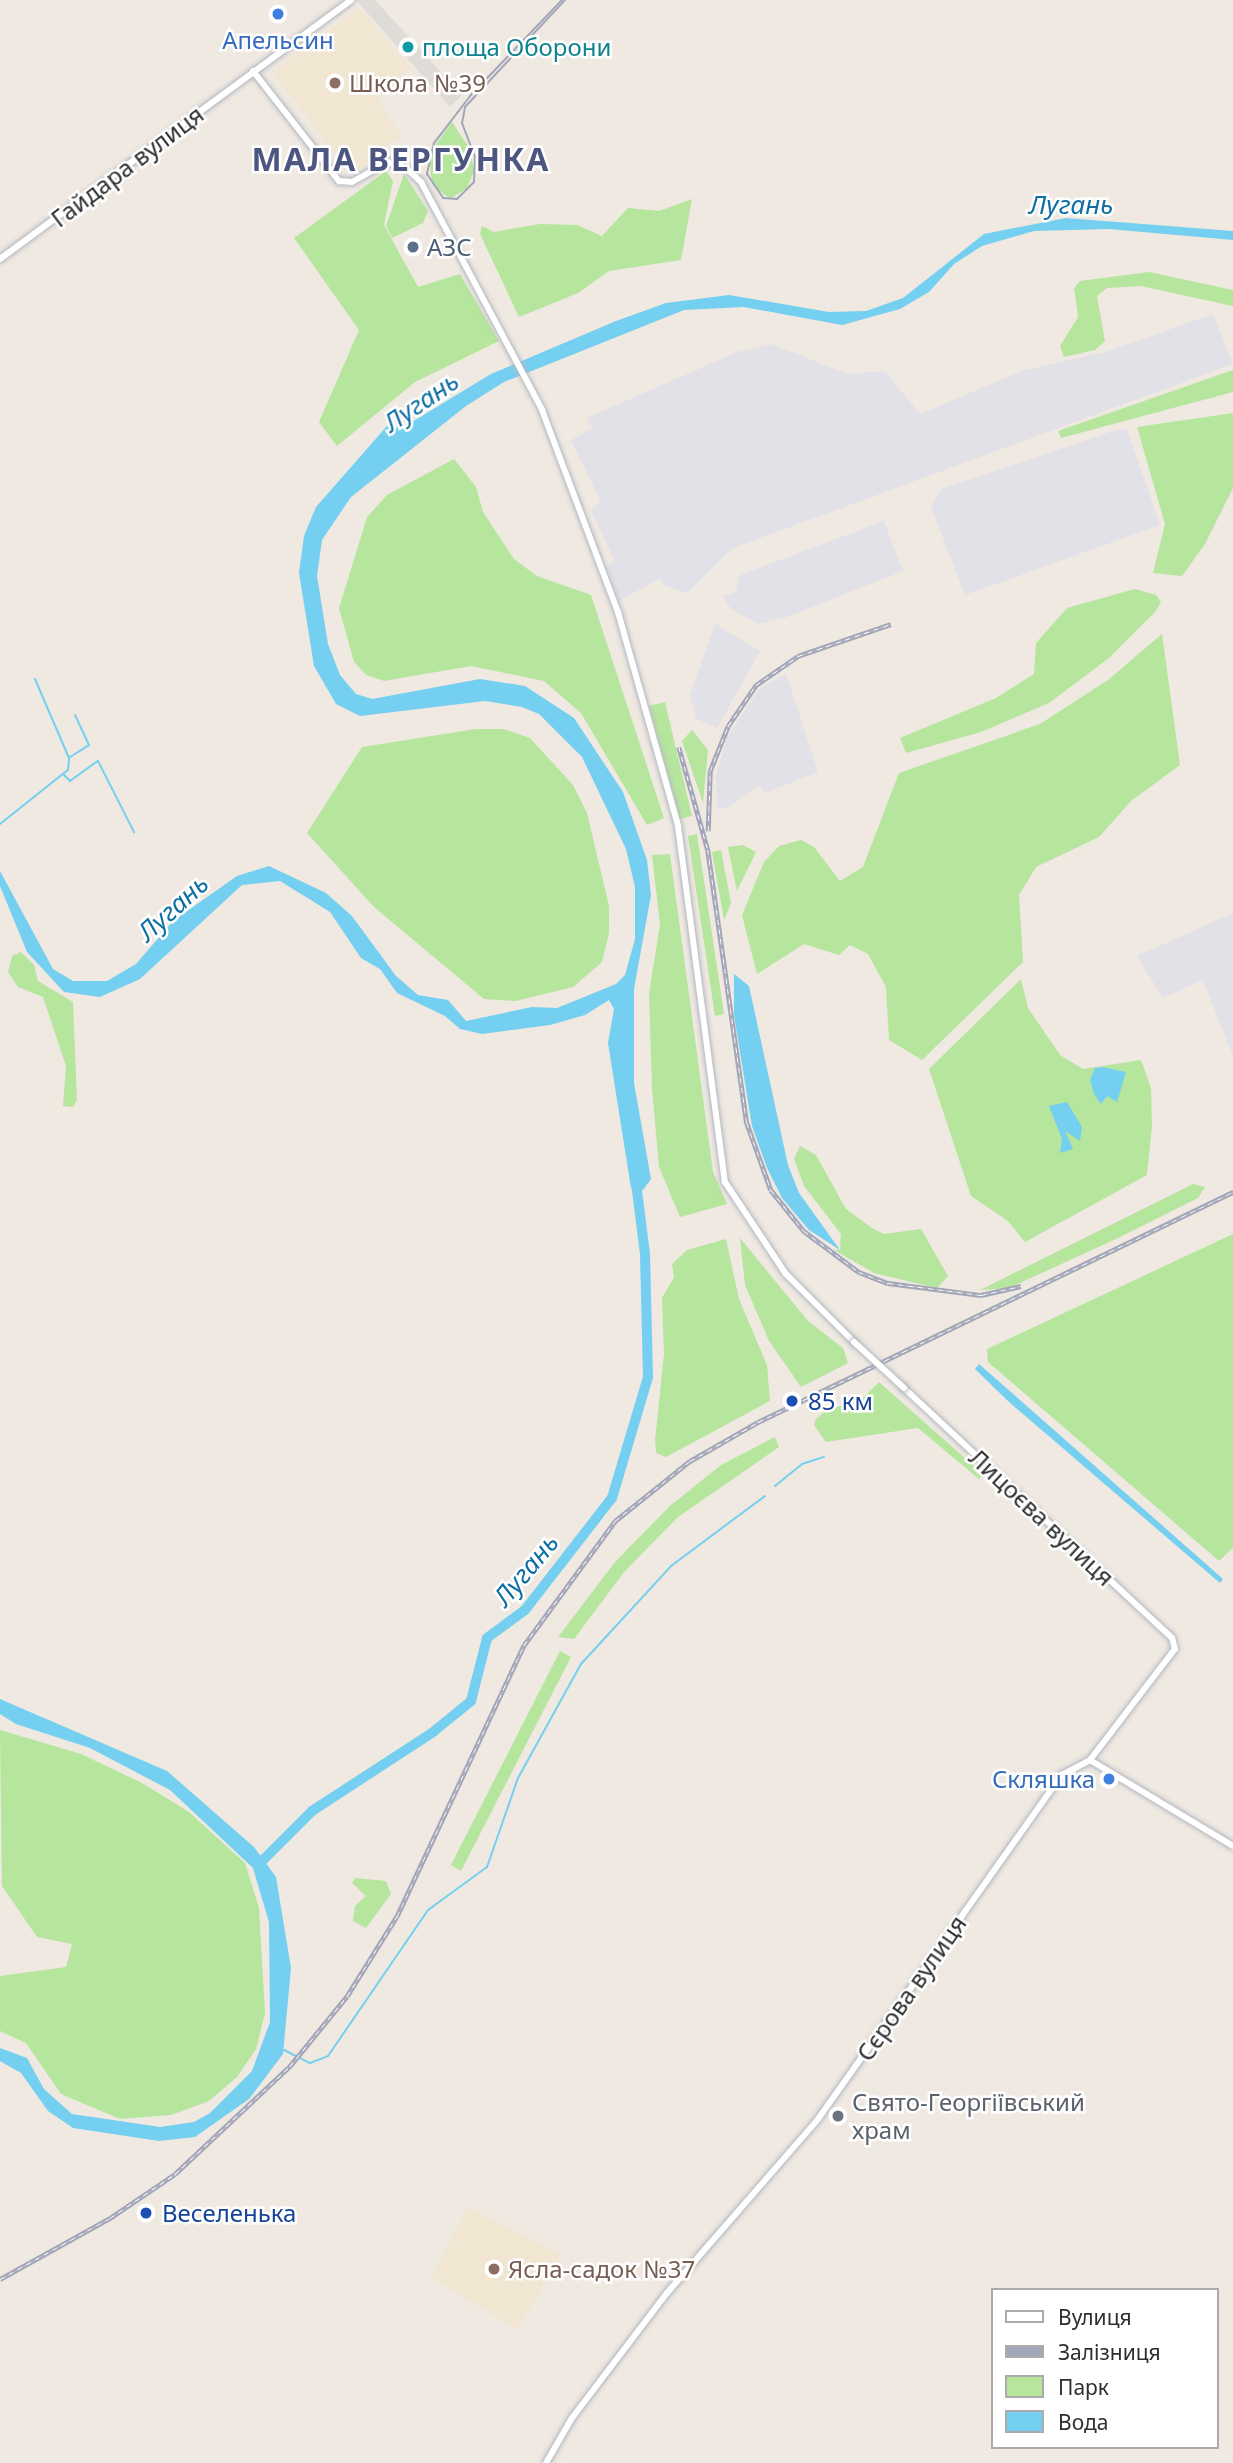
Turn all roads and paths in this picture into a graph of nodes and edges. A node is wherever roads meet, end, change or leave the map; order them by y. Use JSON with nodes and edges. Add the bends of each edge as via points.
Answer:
{"nodes":[{"id":1,"x":351,"y":0,"type":"edge"},
{"id":2,"x":253,"y":71,"type":"junction"},
{"id":3,"x":0,"y":259,"type":"edge"},
{"id":4,"x":1175,"y":1649,"type":"joint"},
{"id":5,"x":1090,"y":1760,"type":"junction"},
{"id":6,"x":1233,"y":1846,"type":"edge"},
{"id":7,"x":546,"y":2463,"type":"edge"}],
"edges":[{"from":1,"to":2,"type":"street","name":"Гайдара вулиця"},
{"from":2,"to":3,"type":"street","name":"Гайдара вулиця"},
{"from":2,"to":4,"type":"street","name":"Лицоєва вулиця","bridge":true,"via":[[324,168],[339,181],[352,182],[388,162],[406,168],[446,225],[542,410],[618,612],[678,826],[725,1182],[786,1274],[853,1342],[1172,1638]]},
{"from":4,"to":5,"type":"street","name":"Сєрова вулиця"},
{"from":5,"to":6,"type":"street"},
{"from":5,"to":7,"type":"street","name":"Сєрова вулиця","via":[[1062,1775],[818,2119],[667,2293],[572,2418]]}]}
